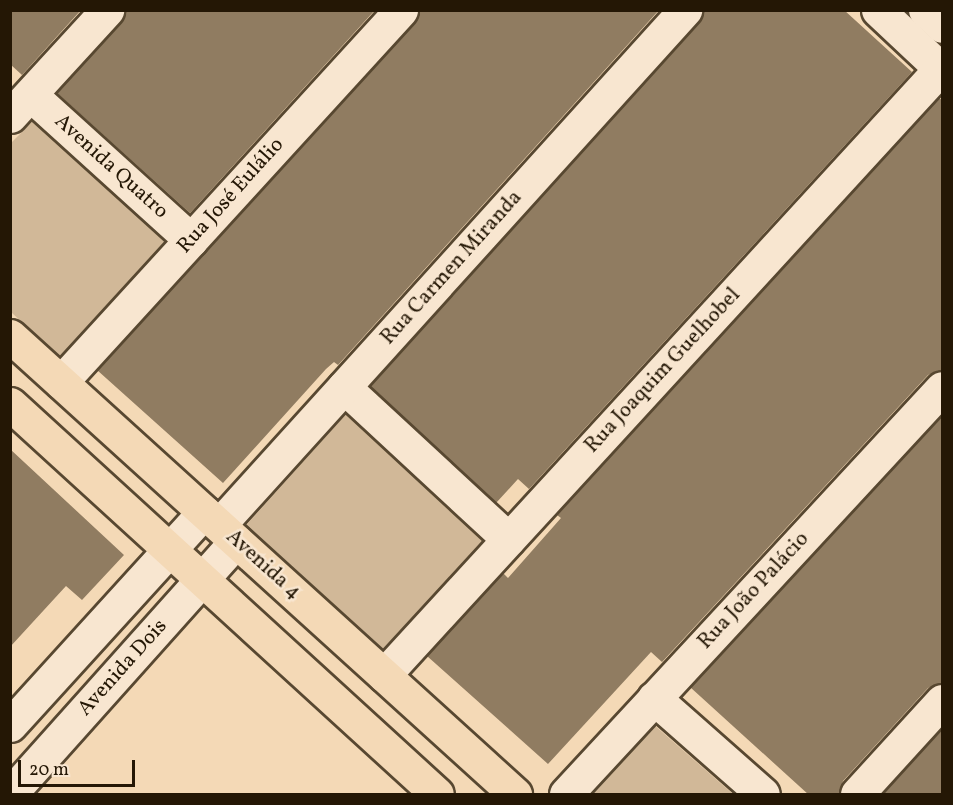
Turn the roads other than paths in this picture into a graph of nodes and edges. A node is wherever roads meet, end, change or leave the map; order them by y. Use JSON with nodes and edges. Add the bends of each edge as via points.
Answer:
{"nodes":[{"id":1,"x":108,"y":10,"type":"edge"},
{"id":2,"x":401,"y":10,"type":"edge"},
{"id":3,"x":685,"y":10,"type":"edge"},
{"id":4,"x":878,"y":10,"type":"edge"},
{"id":5,"x":925,"y":10,"type":"edge"},
{"id":6,"x":942,"y":26,"type":"edge"},
{"id":7,"x":942,"y":69,"type":"edge"},
{"id":8,"x":21,"y":106,"type":"edge"},
{"id":9,"x":191,"y":240,"type":"junction"},
{"id":10,"x":10,"y":336,"type":"edge"},
{"id":11,"x":61,"y":382,"type":"junction"},
{"id":12,"x":344,"y":387,"type":"junction"},
{"id":13,"x":942,"y":388,"type":"edge"},
{"id":14,"x":10,"y":404,"type":"edge"},
{"id":15,"x":220,"y":526,"type":"junction"},
{"id":16,"x":508,"y":539,"type":"junction"},
{"id":17,"x":170,"y":550,"type":"junction"},
{"id":18,"x":202,"y":580,"type":"junction"},
{"id":19,"x":384,"y":675,"type":"junction"},
{"id":20,"x":654,"y":698,"type":"junction"},
{"id":21,"x":942,"y":701,"type":"edge"},
{"id":22,"x":10,"y":725,"type":"edge"},
{"id":23,"x":10,"y":794,"type":"edge"},
{"id":24,"x":437,"y":795,"type":"edge"},
{"id":25,"x":515,"y":795,"type":"edge"},
{"id":26,"x":566,"y":795,"type":"edge"},
{"id":27,"x":764,"y":795,"type":"edge"},
{"id":28,"x":857,"y":795,"type":"edge"}],
"edges":[{"from":1,"to":8,"type":"street"},
{"from":2,"to":9,"type":"street","name":"Rua José Eulálio"},
{"from":3,"to":12,"type":"street","name":"Rua Carmen Miranda"},
{"from":4,"to":7,"type":"street"},
{"from":5,"to":6,"type":"street"},
{"from":7,"to":16,"type":"street","name":"Rua Joaquim Guelhobel"},
{"from":8,"to":9,"type":"street","name":"Avenida Quatro"},
{"from":9,"to":11,"type":"street","name":"Rua José Eulálio"},
{"from":10,"to":11,"type":"main road","name":"Avenida 4"},
{"from":11,"to":15,"type":"main road","name":"Avenida 4"},
{"from":12,"to":15,"type":"street","name":"Rua Carmen Miranda"},
{"from":12,"to":16,"type":"street"},
{"from":13,"to":20,"type":"street","name":"Rua João Palácio"},
{"from":14,"to":17,"type":"main road"},
{"from":15,"to":17,"type":"street"},
{"from":15,"to":18,"type":"street","name":"Avenida Dois"},
{"from":15,"to":19,"type":"main road","name":"Avenida 4"},
{"from":16,"to":19,"type":"street","name":"Rua Joaquim Guelhobel"},
{"from":17,"to":18,"type":"main road"},
{"from":17,"to":22,"type":"street"},
{"from":18,"to":23,"type":"street","name":"Avenida Dois"},
{"from":18,"to":24,"type":"main road"},
{"from":19,"to":25,"type":"main road","name":"Avenida 4"},
{"from":20,"to":26,"type":"street","name":"Rua João Palácio"},
{"from":20,"to":27,"type":"street"},
{"from":21,"to":28,"type":"street"}]}
